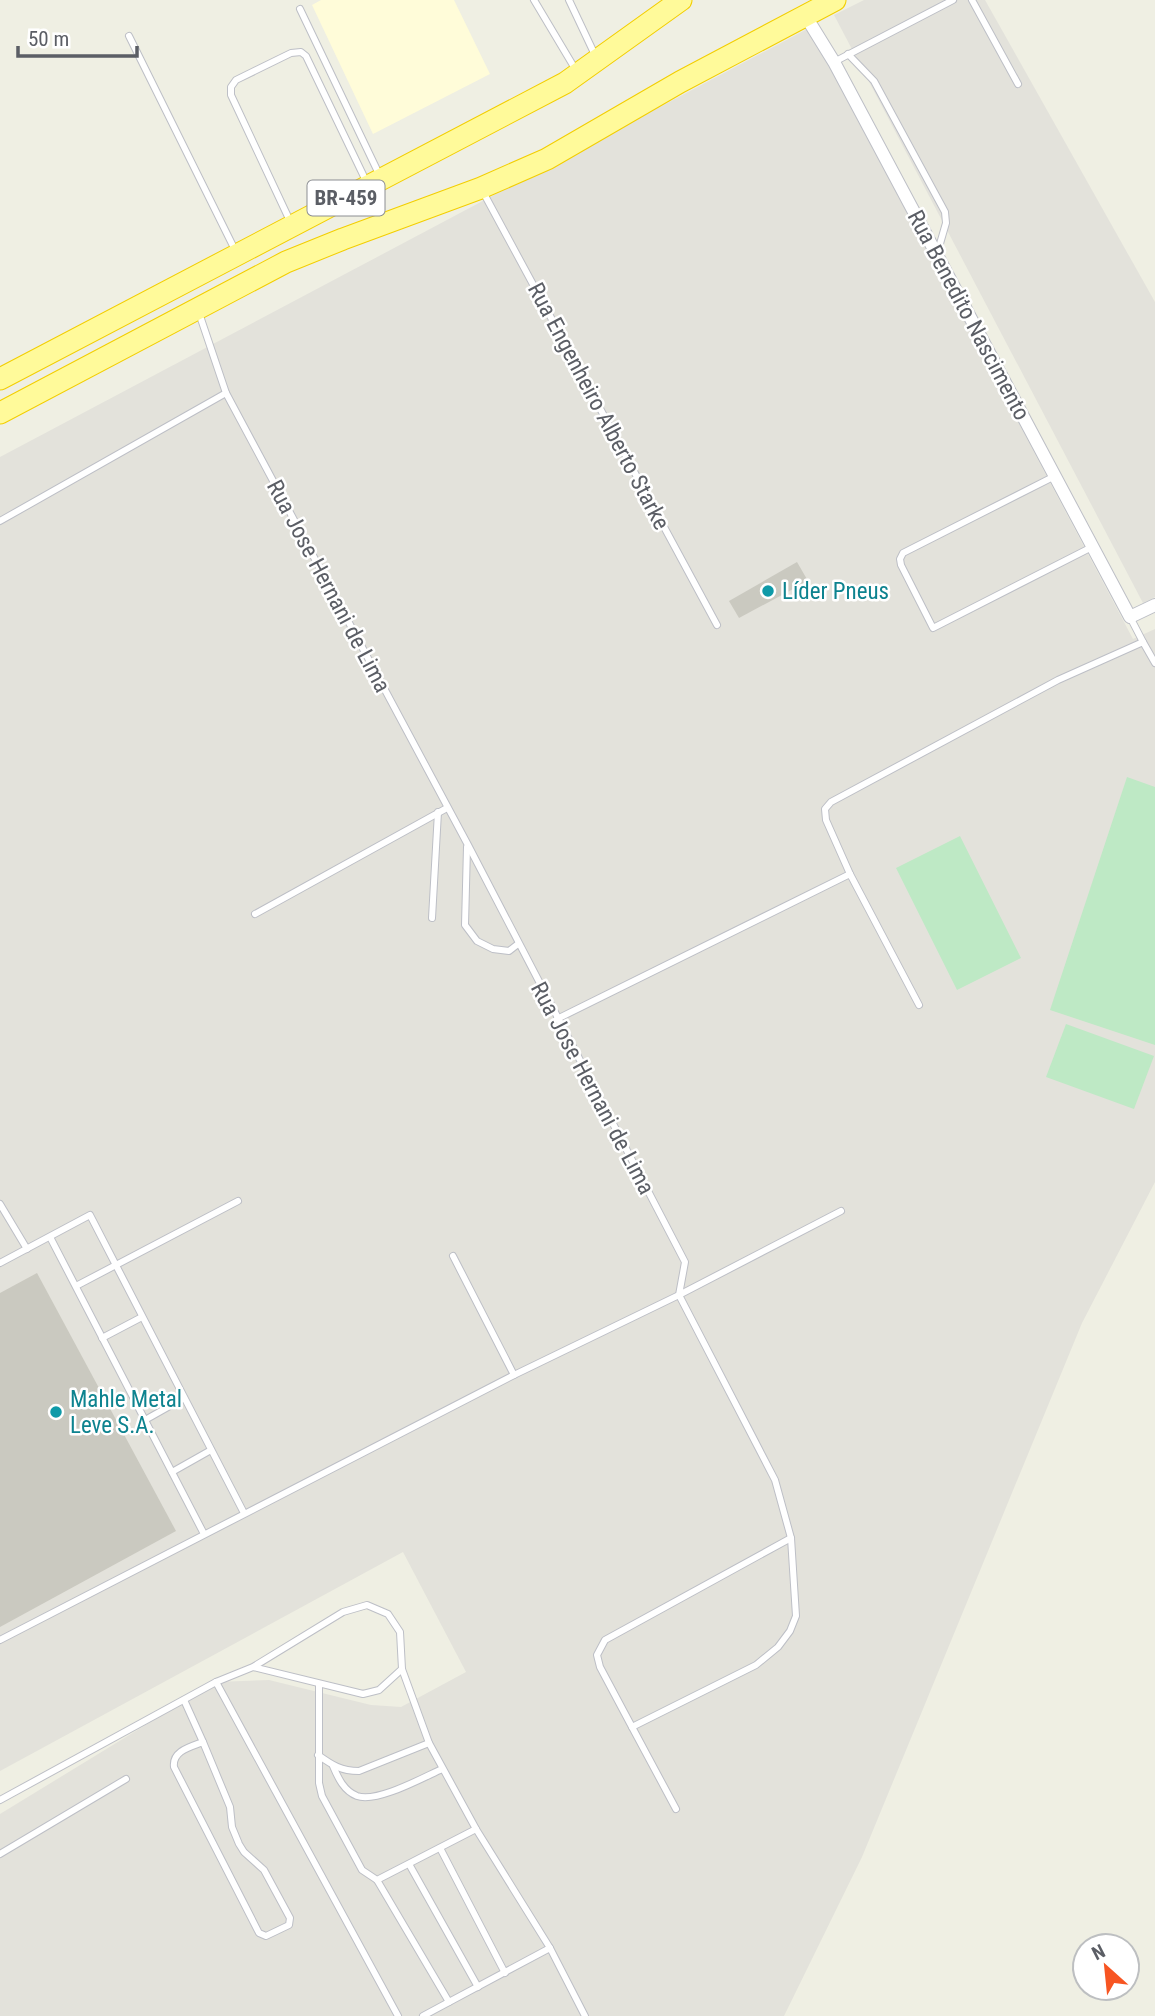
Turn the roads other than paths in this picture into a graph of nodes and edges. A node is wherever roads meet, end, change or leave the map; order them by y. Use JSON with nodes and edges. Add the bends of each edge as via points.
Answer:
{"nodes":[{"id":1,"x":534,"y":0,"type":"edge"},
{"id":2,"x":569,"y":0,"type":"edge"},
{"id":3,"x":681,"y":0,"type":"edge"},
{"id":4,"x":835,"y":0,"type":"edge"},
{"id":5,"x":953,"y":0,"type":"edge"},
{"id":6,"x":972,"y":0,"type":"edge"},
{"id":7,"x":807,"y":7,"type":"edge"},
{"id":8,"x":300,"y":9,"type":"dead end"},
{"id":9,"x":129,"y":36,"type":"dead end"},
{"id":10,"x":848,"y":54,"type":"junction"},
{"id":11,"x":597,"y":60,"type":"junction"},
{"id":12,"x":834,"y":62,"type":"junction"},
{"id":13,"x":578,"y":74,"type":"junction"},
{"id":14,"x":1018,"y":84,"type":"dead end"},
{"id":15,"x":375,"y":182,"type":"junction"},
{"id":16,"x":481,"y":188,"type":"junction"},
{"id":17,"x":292,"y":226,"type":"junction"},
{"id":18,"x":237,"y":255,"type":"junction"},
{"id":19,"x":936,"y":256,"type":"junction"},
{"id":20,"x":197,"y":309,"type":"junction"},
{"id":21,"x":0,"y":379,"type":"edge"},
{"id":22,"x":226,"y":393,"type":"junction"},
{"id":23,"x":0,"y":413,"type":"edge"},
{"id":24,"x":1055,"y":476,"type":"junction"},
{"id":25,"x":0,"y":521,"type":"edge"},
{"id":26,"x":1093,"y":547,"type":"junction"},
{"id":27,"x":1155,"y":605,"type":"edge"},
{"id":28,"x":1130,"y":617,"type":"junction"},
{"id":29,"x":717,"y":625,"type":"dead end"},
{"id":30,"x":1143,"y":642,"type":"junction"},
{"id":31,"x":1155,"y":663,"type":"edge"},
{"id":32,"x":447,"y":808,"type":"junction"},
{"id":33,"x":438,"y":812,"type":"junction"},
{"id":34,"x":468,"y":845,"type":"junction"},
{"id":35,"x":850,"y":874,"type":"junction"},
{"id":36,"x":255,"y":914,"type":"dead end"},
{"id":37,"x":432,"y":918,"type":"dead end"},
{"id":38,"x":518,"y":944,"type":"junction"},
{"id":39,"x":919,"y":1004,"type":"dead end"},
{"id":40,"x":557,"y":1019,"type":"junction"},
{"id":41,"x":238,"y":1201,"type":"dead end"},
{"id":42,"x":0,"y":1204,"type":"edge"},
{"id":43,"x":841,"y":1211,"type":"dead end"},
{"id":44,"x":50,"y":1237,"type":"junction"},
{"id":45,"x":27,"y":1249,"type":"junction"},
{"id":46,"x":453,"y":1256,"type":"dead end"},
{"id":47,"x":0,"y":1263,"type":"edge"},
{"id":48,"x":116,"y":1265,"type":"junction"},
{"id":49,"x":76,"y":1286,"type":"junction"},
{"id":50,"x":678,"y":1295,"type":"junction"},
{"id":51,"x":142,"y":1317,"type":"junction"},
{"id":52,"x":102,"y":1338,"type":"junction"},
{"id":53,"x":514,"y":1375,"type":"junction"},
{"id":54,"x":184,"y":1398,"type":"junction"},
{"id":55,"x":145,"y":1420,"type":"junction"},
{"id":56,"x":211,"y":1450,"type":"junction"},
{"id":57,"x":172,"y":1472,"type":"junction"},
{"id":58,"x":244,"y":1513,"type":"junction"},
{"id":59,"x":204,"y":1534,"type":"junction"},
{"id":60,"x":791,"y":1538,"type":"junction"},
{"id":61,"x":0,"y":1640,"type":"edge"},
{"id":62,"x":253,"y":1667,"type":"junction"},
{"id":63,"x":402,"y":1669,"type":"junction"},
{"id":64,"x":216,"y":1682,"type":"junction"},
{"id":65,"x":319,"y":1685,"type":"junction"},
{"id":66,"x":184,"y":1700,"type":"junction"},
{"id":67,"x":632,"y":1727,"type":"junction"},
{"id":68,"x":203,"y":1742,"type":"junction"},
{"id":69,"x":429,"y":1743,"type":"junction"},
{"id":70,"x":318,"y":1755,"type":"junction"},
{"id":71,"x":333,"y":1766,"type":"junction"},
{"id":72,"x":442,"y":1769,"type":"junction"},
{"id":73,"x":126,"y":1779,"type":"dead end"},
{"id":74,"x":0,"y":1800,"type":"edge"},
{"id":75,"x":676,"y":1809,"type":"dead end"},
{"id":76,"x":476,"y":1829,"type":"junction"},
{"id":77,"x":440,"y":1848,"type":"junction"},
{"id":78,"x":0,"y":1854,"type":"edge"},
{"id":79,"x":409,"y":1864,"type":"junction"},
{"id":80,"x":377,"y":1880,"type":"junction"},
{"id":81,"x":550,"y":1948,"type":"junction"},
{"id":82,"x":505,"y":1973,"type":"junction"},
{"id":83,"x":478,"y":1987,"type":"junction"},
{"id":84,"x":449,"y":2002,"type":"junction"},
{"id":85,"x":398,"y":2016,"type":"edge"},
{"id":86,"x":423,"y":2016,"type":"edge"},
{"id":87,"x":585,"y":2016,"type":"edge"}],
"edges":[{"from":1,"to":13,"type":"lane"},
{"from":2,"to":11,"type":"lane"},
{"from":3,"to":11,"type":"highway","number":"BR-459"},
{"from":4,"to":7,"type":"highway","number":"BR-459"},
{"from":5,"to":10,"type":"lane"},
{"from":6,"to":14,"type":"lane"},
{"from":7,"to":12,"type":"street","name":"Rua Benedito Nascimento"},
{"from":7,"to":16,"type":"highway","number":"BR-459","via":[[547,159]]},
{"from":8,"to":15,"type":"lane"},
{"from":9,"to":18,"type":"lane"},
{"from":10,"to":12,"type":"lane"},
{"from":10,"to":19,"type":"lane","via":[[874,81],[945,212]]},
{"from":11,"to":13,"type":"highway","number":"BR-459"},
{"from":12,"to":19,"type":"street","name":"Rua Benedito Nascimento"},
{"from":13,"to":15,"type":"highway","number":"BR-459"},
{"from":15,"to":17,"type":"highway","number":"BR-459"},
{"from":15,"to":17,"type":"lane","via":[[301,52],[236,80],[231,95]]},
{"from":16,"to":20,"type":"highway","number":"BR-459","via":[[286,262]]},
{"from":16,"to":29,"type":"lane","name":"Rua Engenheiro Alberto Starke"},
{"from":17,"to":18,"type":"highway","number":"BR-459"},
{"from":18,"to":21,"type":"highway","number":"BR-459"},
{"from":19,"to":24,"type":"street","name":"Rua Benedito Nascimento"},
{"from":20,"to":22,"type":"lane","name":"Rua Jose Hernani de Lima"},
{"from":20,"to":23,"type":"highway","number":"BR-459"},
{"from":22,"to":25,"type":"lane"},
{"from":22,"to":32,"type":"lane","name":"Rua Jose Hernani de Lima"},
{"from":24,"to":26,"type":"street","name":"Rua Benedito Nascimento"},
{"from":24,"to":26,"type":"lane","via":[[903,553],[901,565],[933,628]]},
{"from":26,"to":28,"type":"street","name":"Rua Benedito Nascimento"},
{"from":27,"to":28,"type":"street"},
{"from":28,"to":30,"type":"lane"},
{"from":30,"to":31,"type":"lane"},
{"from":30,"to":35,"type":"lane","via":[[1058,680],[831,802],[825,809],[826,820]]},
{"from":32,"to":33,"type":"lane"},
{"from":32,"to":34,"type":"lane","name":"Rua Jose Hernani de Lima"},
{"from":33,"to":36,"type":"lane"},
{"from":33,"to":37,"type":"lane"},
{"from":34,"to":38,"type":"lane","name":"Rua Jose Hernani de Lima"},
{"from":34,"to":38,"type":"lane","via":[[465,925],[477,941],[493,949],[509,951]]},
{"from":35,"to":39,"type":"lane"},
{"from":35,"to":40,"type":"lane"},
{"from":38,"to":40,"type":"lane","name":"Rua Jose Hernani de Lima"},
{"from":40,"to":50,"type":"lane","name":"Rua Jose Hernani de Lima","via":[[685,1262]]},
{"from":41,"to":48,"type":"lane"},
{"from":42,"to":45,"type":"lane"},
{"from":43,"to":50,"type":"lane"},
{"from":44,"to":45,"type":"lane"},
{"from":44,"to":48,"type":"lane","via":[[90,1216]]},
{"from":44,"to":49,"type":"lane"},
{"from":45,"to":47,"type":"lane"},
{"from":46,"to":53,"type":"lane"},
{"from":48,"to":49,"type":"lane"},
{"from":48,"to":51,"type":"lane"},
{"from":49,"to":52,"type":"lane"},
{"from":50,"to":53,"type":"lane"},
{"from":50,"to":60,"type":"lane","via":[[775,1480]]},
{"from":51,"to":52,"type":"lane"},
{"from":51,"to":54,"type":"lane"},
{"from":52,"to":55,"type":"lane"},
{"from":53,"to":58,"type":"lane"},
{"from":54,"to":55,"type":"lane"},
{"from":54,"to":56,"type":"lane"},
{"from":55,"to":57,"type":"lane"},
{"from":56,"to":57,"type":"lane"},
{"from":56,"to":58,"type":"lane"},
{"from":57,"to":59,"type":"lane"},
{"from":58,"to":59,"type":"lane"},
{"from":59,"to":61,"type":"lane"},
{"from":60,"to":67,"type":"lane","via":[[796,1616],[778,1647],[757,1665]]},
{"from":60,"to":67,"type":"lane","via":[[604,1640],[597,1655],[600,1667]]},
{"from":62,"to":63,"type":"lane","via":[[343,1612],[367,1605],[388,1614],[400,1632]]},
{"from":62,"to":64,"type":"lane"},
{"from":62,"to":65,"type":"lane"},
{"from":63,"to":65,"type":"lane","via":[[379,1690],[363,1694]]},
{"from":63,"to":69,"type":"lane"},
{"from":64,"to":66,"type":"lane"},
{"from":64,"to":85,"type":"lane"},
{"from":65,"to":70,"type":"lane"},
{"from":66,"to":68,"type":"lane"},
{"from":66,"to":74,"type":"lane"},
{"from":67,"to":75,"type":"lane"},
{"from":68,"to":68,"type":"lane","via":[[177,1754],[174,1767],[258,1933],[266,1936],[289,1925],[290,1918],[264,1870],[239,1844],[230,1807]]},
{"from":69,"to":71,"type":"lane","via":[[359,1771]]},
{"from":69,"to":72,"type":"lane"},
{"from":70,"to":71,"type":"lane"},
{"from":70,"to":80,"type":"lane","via":[[322,1796],[362,1870]]},
{"from":71,"to":72,"type":"lane","via":[[346,1789],[373,1797]]},
{"from":72,"to":76,"type":"lane"},
{"from":73,"to":78,"type":"lane"},
{"from":76,"to":77,"type":"lane"},
{"from":76,"to":81,"type":"lane"},
{"from":77,"to":79,"type":"lane"},
{"from":77,"to":82,"type":"lane"},
{"from":79,"to":80,"type":"lane"},
{"from":79,"to":83,"type":"lane"},
{"from":80,"to":84,"type":"lane"},
{"from":81,"to":82,"type":"lane"},
{"from":81,"to":87,"type":"lane"},
{"from":82,"to":83,"type":"lane"},
{"from":83,"to":84,"type":"lane"},
{"from":84,"to":86,"type":"lane"}]}
